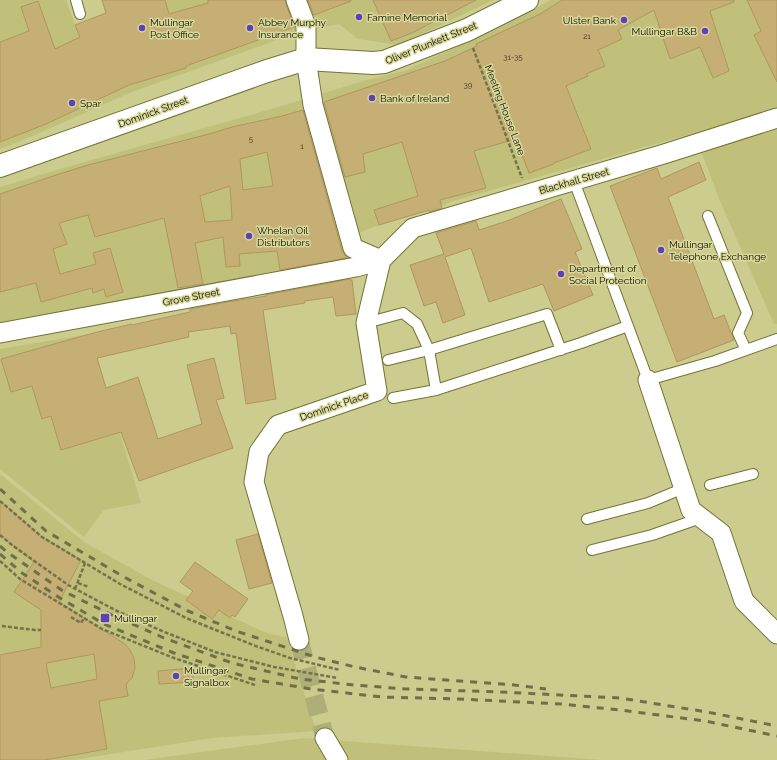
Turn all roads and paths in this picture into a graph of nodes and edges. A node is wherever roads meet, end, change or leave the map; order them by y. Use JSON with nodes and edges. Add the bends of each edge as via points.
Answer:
{"nodes":[{"id":1,"x":76,"y":0,"type":"edge"},
{"id":2,"x":296,"y":0,"type":"edge"},
{"id":3,"x":527,"y":0,"type":"edge"},
{"id":4,"x":80,"y":14,"type":"dead end"},
{"id":5,"x":466,"y":30,"type":"junction"},
{"id":6,"x":306,"y":59,"type":"junction"},
{"id":7,"x":777,"y":118,"type":"edge"},
{"id":8,"x":0,"y":166,"type":"edge"},
{"id":9,"x":574,"y":181,"type":"junction"},
{"id":10,"x":528,"y":194,"type":"junction"},
{"id":11,"x":708,"y":216,"type":"dead end"},
{"id":12,"x":381,"y":260,"type":"junction"},
{"id":13,"x":366,"y":323,"type":"junction"},
{"id":14,"x":628,"y":326,"type":"junction"},
{"id":15,"x":0,"y":333,"type":"edge"},
{"id":16,"x":777,"y":339,"type":"edge"},
{"id":17,"x":429,"y":350,"type":"junction"},
{"id":18,"x":561,"y":350,"type":"junction"},
{"id":19,"x":746,"y":350,"type":"junction"},
{"id":20,"x":388,"y":360,"type":"dead end"},
{"id":21,"x":648,"y":380,"type":"junction"},
{"id":22,"x":436,"y":390,"type":"junction"},
{"id":23,"x":392,"y":398,"type":"dead end"},
{"id":24,"x":753,"y":474,"type":"dead end"},
{"id":25,"x":710,"y":485,"type":"dead end"},
{"id":26,"x":684,"y":488,"type":"junction"},
{"id":27,"x":0,"y":501,"type":"edge"},
{"id":28,"x":698,"y":515,"type":"junction"},
{"id":29,"x":587,"y":519,"type":"dead end"},
{"id":30,"x":0,"y":535,"type":"edge"},
{"id":31,"x":592,"y":550,"type":"dead end"},
{"id":32,"x":0,"y":562,"type":"edge"},
{"id":33,"x":85,"y":563,"type":"junction"},
{"id":34,"x":78,"y":583,"type":"junction"},
{"id":35,"x":89,"y":587,"type":"dead end"},
{"id":36,"x":75,"y":589,"type":"junction"},
{"id":37,"x":71,"y":617,"type":"dead end"},
{"id":38,"x":84,"y":618,"type":"junction"},
{"id":39,"x":2,"y":626,"type":"dead end"},
{"id":40,"x":41,"y":630,"type":"dead end"},
{"id":41,"x":777,"y":634,"type":"edge"},
{"id":42,"x":120,"y":636,"type":"junction"},
{"id":43,"x":118,"y":639,"type":"dead end"},
{"id":44,"x":299,"y":640,"type":"tunnel mouth"},
{"id":45,"x":340,"y":670,"type":"dead end"},
{"id":46,"x":338,"y":678,"type":"dead end"},
{"id":47,"x":255,"y":685,"type":"dead end"},
{"id":48,"x":325,"y":738,"type":"tunnel mouth"},
{"id":49,"x":338,"y":760,"type":"edge"}],
"edges":[{"from":1,"to":4,"type":"lane"},
{"from":2,"to":6,"type":"street","via":[[306,26]]},
{"from":3,"to":5,"type":"main road","name":"Oliver Plunkett Street"},
{"from":5,"to":6,"type":"main road","name":"Oliver Plunkett Street","via":[[384,62]]},
{"from":5,"to":10,"type":"path","name":"Meeting House Lane"},
{"from":6,"to":8,"type":"main road","name":"Dominick Street"},
{"from":6,"to":12,"type":"street","via":[[313,104],[353,248]]},
{"from":7,"to":9,"type":"street","name":"Blackhall Street"},
{"from":9,"to":10,"type":"street","name":"Blackhall Street"},
{"from":9,"to":14,"type":"lane"},
{"from":10,"to":12,"type":"street","name":"Blackhall Street","via":[[413,228]]},
{"from":11,"to":19,"type":"lane","via":[[747,313],[738,333]]},
{"from":12,"to":13,"type":"street","name":"Dominick Place"},
{"from":12,"to":15,"type":"street","name":"Grove Street","via":[[356,267]]},
{"from":13,"to":17,"type":"lane","via":[[403,313],[417,324]]},
{"from":13,"to":44,"type":"street","name":"Dominick Place","via":[[377,391],[278,425],[260,452],[254,482]]},
{"from":14,"to":18,"type":"lane"},
{"from":14,"to":21,"type":"lane"},
{"from":16,"to":19,"type":"lane"},
{"from":17,"to":18,"type":"lane","via":[[547,314]]},
{"from":17,"to":20,"type":"lane"},
{"from":17,"to":22,"type":"lane"},
{"from":18,"to":22,"type":"lane"},
{"from":19,"to":21,"type":"lane"},
{"from":21,"to":26,"type":"street"},
{"from":22,"to":23,"type":"lane"},
{"from":24,"to":25,"type":"lane"},
{"from":26,"to":28,"type":"street","via":[[691,510]]},
{"from":26,"to":29,"type":"lane","via":[[648,503]]},
{"from":27,"to":33,"type":"path","via":[[42,537]]},
{"from":28,"to":31,"type":"lane","via":[[692,521],[652,535]]},
{"from":28,"to":41,"type":"street","via":[[721,533],[744,601]]},
{"from":30,"to":36,"type":"path"},
{"from":32,"to":38,"type":"path","via":[[20,579]]},
{"from":33,"to":34,"type":"path"},
{"from":33,"to":45,"type":"path","via":[[186,618],[290,658]]},
{"from":34,"to":35,"type":"path"},
{"from":34,"to":36,"type":"path"},
{"from":36,"to":46,"type":"path","via":[[115,610],[215,652],[274,667]]},
{"from":37,"to":38,"type":"path","via":[[81,623]]},
{"from":38,"to":42,"type":"path"},
{"from":39,"to":40,"type":"path"},
{"from":42,"to":43,"type":"path"},
{"from":42,"to":47,"type":"path","via":[[174,658]]},
{"from":48,"to":49,"type":"street"}]}
